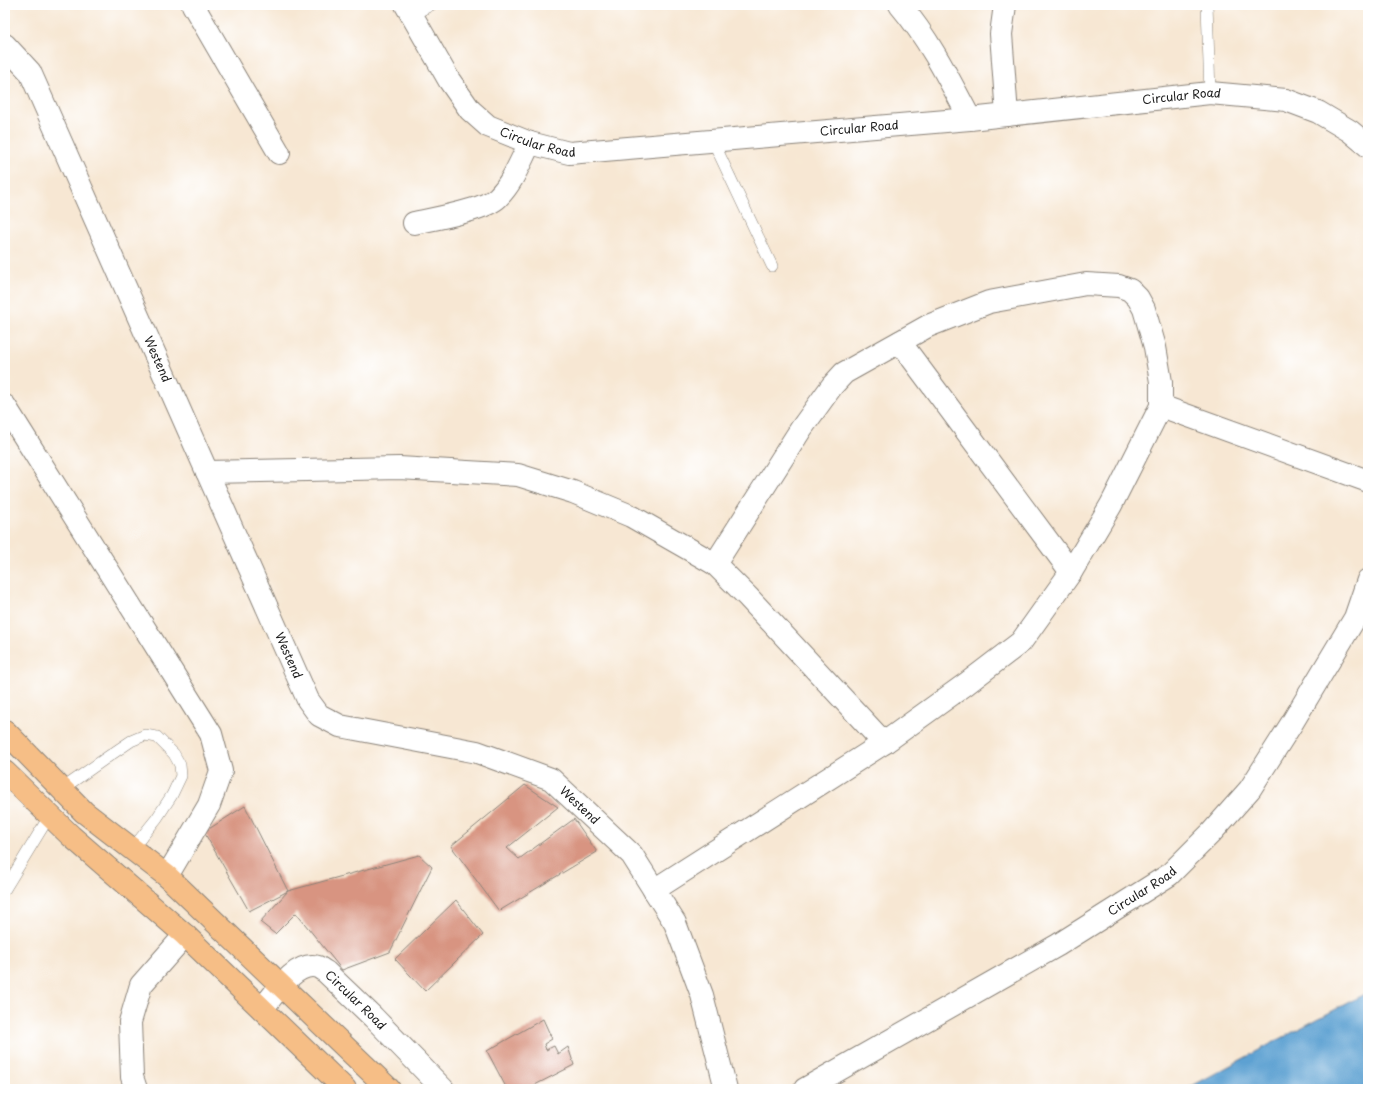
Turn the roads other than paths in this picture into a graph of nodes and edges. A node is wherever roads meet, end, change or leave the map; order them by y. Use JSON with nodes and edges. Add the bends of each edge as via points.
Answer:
{"nodes":[{"id":1,"x":193,"y":5,"type":"edge"},
{"id":2,"x":431,"y":5,"type":"edge"},
{"id":3,"x":900,"y":5,"type":"edge"},
{"id":4,"x":1005,"y":5,"type":"edge"},
{"id":5,"x":1208,"y":5,"type":"edge"},
{"id":6,"x":409,"y":10,"type":"edge"},
{"id":7,"x":5,"y":45,"type":"edge"},
{"id":8,"x":1210,"y":93,"type":"junction"},
{"id":9,"x":1007,"y":115,"type":"junction"},
{"id":10,"x":970,"y":118,"type":"junction"},
{"id":11,"x":713,"y":141,"type":"junction"},
{"id":12,"x":530,"y":144,"type":"junction"},
{"id":13,"x":1368,"y":146,"type":"edge"},
{"id":14,"x":279,"y":153,"type":"dead end"},
{"id":15,"x":414,"y":223,"type":"dead end"},
{"id":16,"x":772,"y":266,"type":"dead end"},
{"id":17,"x":900,"y":342,"type":"junction"},
{"id":18,"x":5,"y":406,"type":"edge"},
{"id":19,"x":1161,"y":406,"type":"junction"},
{"id":20,"x":207,"y":472,"type":"junction"},
{"id":21,"x":1368,"y":481,"type":"edge"},
{"id":22,"x":715,"y":564,"type":"junction"},
{"id":23,"x":1071,"y":572,"type":"junction"},
{"id":24,"x":1368,"y":580,"type":"edge"},
{"id":25,"x":5,"y":731,"type":"edge"},
{"id":26,"x":884,"y":743,"type":"junction"},
{"id":27,"x":5,"y":772,"type":"edge"},
{"id":28,"x":62,"y":789,"type":"junction"},
{"id":29,"x":50,"y":815,"type":"junction"},
{"id":30,"x":132,"y":849,"type":"junction"},
{"id":31,"x":167,"y":876,"type":"junction"},
{"id":32,"x":5,"y":889,"type":"edge"},
{"id":33,"x":654,"y":890,"type":"junction"},
{"id":34,"x":185,"y":935,"type":"junction"},
{"id":35,"x":281,"y":987,"type":"junction"},
{"id":36,"x":262,"y":1010,"type":"junction"},
{"id":37,"x":136,"y":1089,"type":"edge"},
{"id":38,"x":345,"y":1089,"type":"edge"},
{"id":39,"x":389,"y":1089,"type":"edge"},
{"id":40,"x":444,"y":1089,"type":"edge"},
{"id":41,"x":726,"y":1089,"type":"edge"},
{"id":42,"x":805,"y":1089,"type":"edge"}],
"edges":[{"from":1,"to":14,"type":"street"},
{"from":2,"to":6,"type":"lane"},
{"from":3,"to":10,"type":"street","via":[[936,56]]},
{"from":4,"to":9,"type":"street","via":[[1001,34]]},
{"from":5,"to":8,"type":"lane"},
{"from":6,"to":12,"type":"street","name":"Circular Road","via":[[449,80],[470,110],[488,126]]},
{"from":7,"to":20,"type":"street","name":"Westend","via":[[30,72]]},
{"from":8,"to":9,"type":"street","name":"Circular Road"},
{"from":8,"to":13,"type":"street","name":"Circular Road","via":[[1286,100],[1318,112]]},
{"from":9,"to":10,"type":"street","name":"Circular Road"},
{"from":10,"to":11,"type":"street","name":"Circular Road"},
{"from":11,"to":12,"type":"street","name":"Circular Road","via":[[569,153]]},
{"from":11,"to":16,"type":"lane"},
{"from":12,"to":15,"type":"street","via":[[509,184],[497,198],[480,207]]},
{"from":17,"to":19,"type":"street","via":[[928,326],[989,302],[1086,284],[1119,286],[1135,293],[1144,309],[1156,347],[1161,382]]},
{"from":17,"to":22,"type":"street","via":[[844,373],[832,386],[801,428]]},
{"from":17,"to":23,"type":"street"},
{"from":18,"to":31,"type":"street","via":[[211,734],[221,771],[209,805]]},
{"from":19,"to":21,"type":"street"},
{"from":19,"to":23,"type":"street","via":[[1111,506]]},
{"from":20,"to":22,"type":"street","via":[[399,468],[518,475],[573,492],[631,516]]},
{"from":20,"to":33,"type":"street","name":"Westend","via":[[308,700],[319,715],[340,726],[477,752],[551,779],[632,855]]},
{"from":22,"to":26,"type":"street"},
{"from":23,"to":26,"type":"street","via":[[1021,642]]},
{"from":24,"to":42,"type":"street","name":"Circular Road","via":[[1355,618],[1250,789],[1169,875],[1058,945]]},
{"from":25,"to":28,"type":"main road"},
{"from":26,"to":33,"type":"street"},
{"from":27,"to":29,"type":"main road"},
{"from":28,"to":30,"type":"main road","via":[[84,812]]},
{"from":28,"to":30,"type":"lane","via":[[131,742],[145,735],[157,737],[174,754],[180,765],[181,776],[157,818]]},
{"from":29,"to":32,"type":"lane"},
{"from":29,"to":34,"type":"main road"},
{"from":30,"to":31,"type":"main road"},
{"from":31,"to":35,"type":"main road"},
{"from":33,"to":41,"type":"street","name":"Westend","via":[[675,923],[702,995]]},
{"from":34,"to":36,"type":"main road"},
{"from":34,"to":37,"type":"street","via":[[141,985],[130,1022],[132,1077]]},
{"from":35,"to":36,"type":"street","name":"Circular Road"},
{"from":35,"to":39,"type":"main road"},
{"from":35,"to":40,"type":"street","name":"Circular Road","via":[[289,976],[301,968],[318,967],[326,972]]},
{"from":36,"to":38,"type":"main road"}]}
